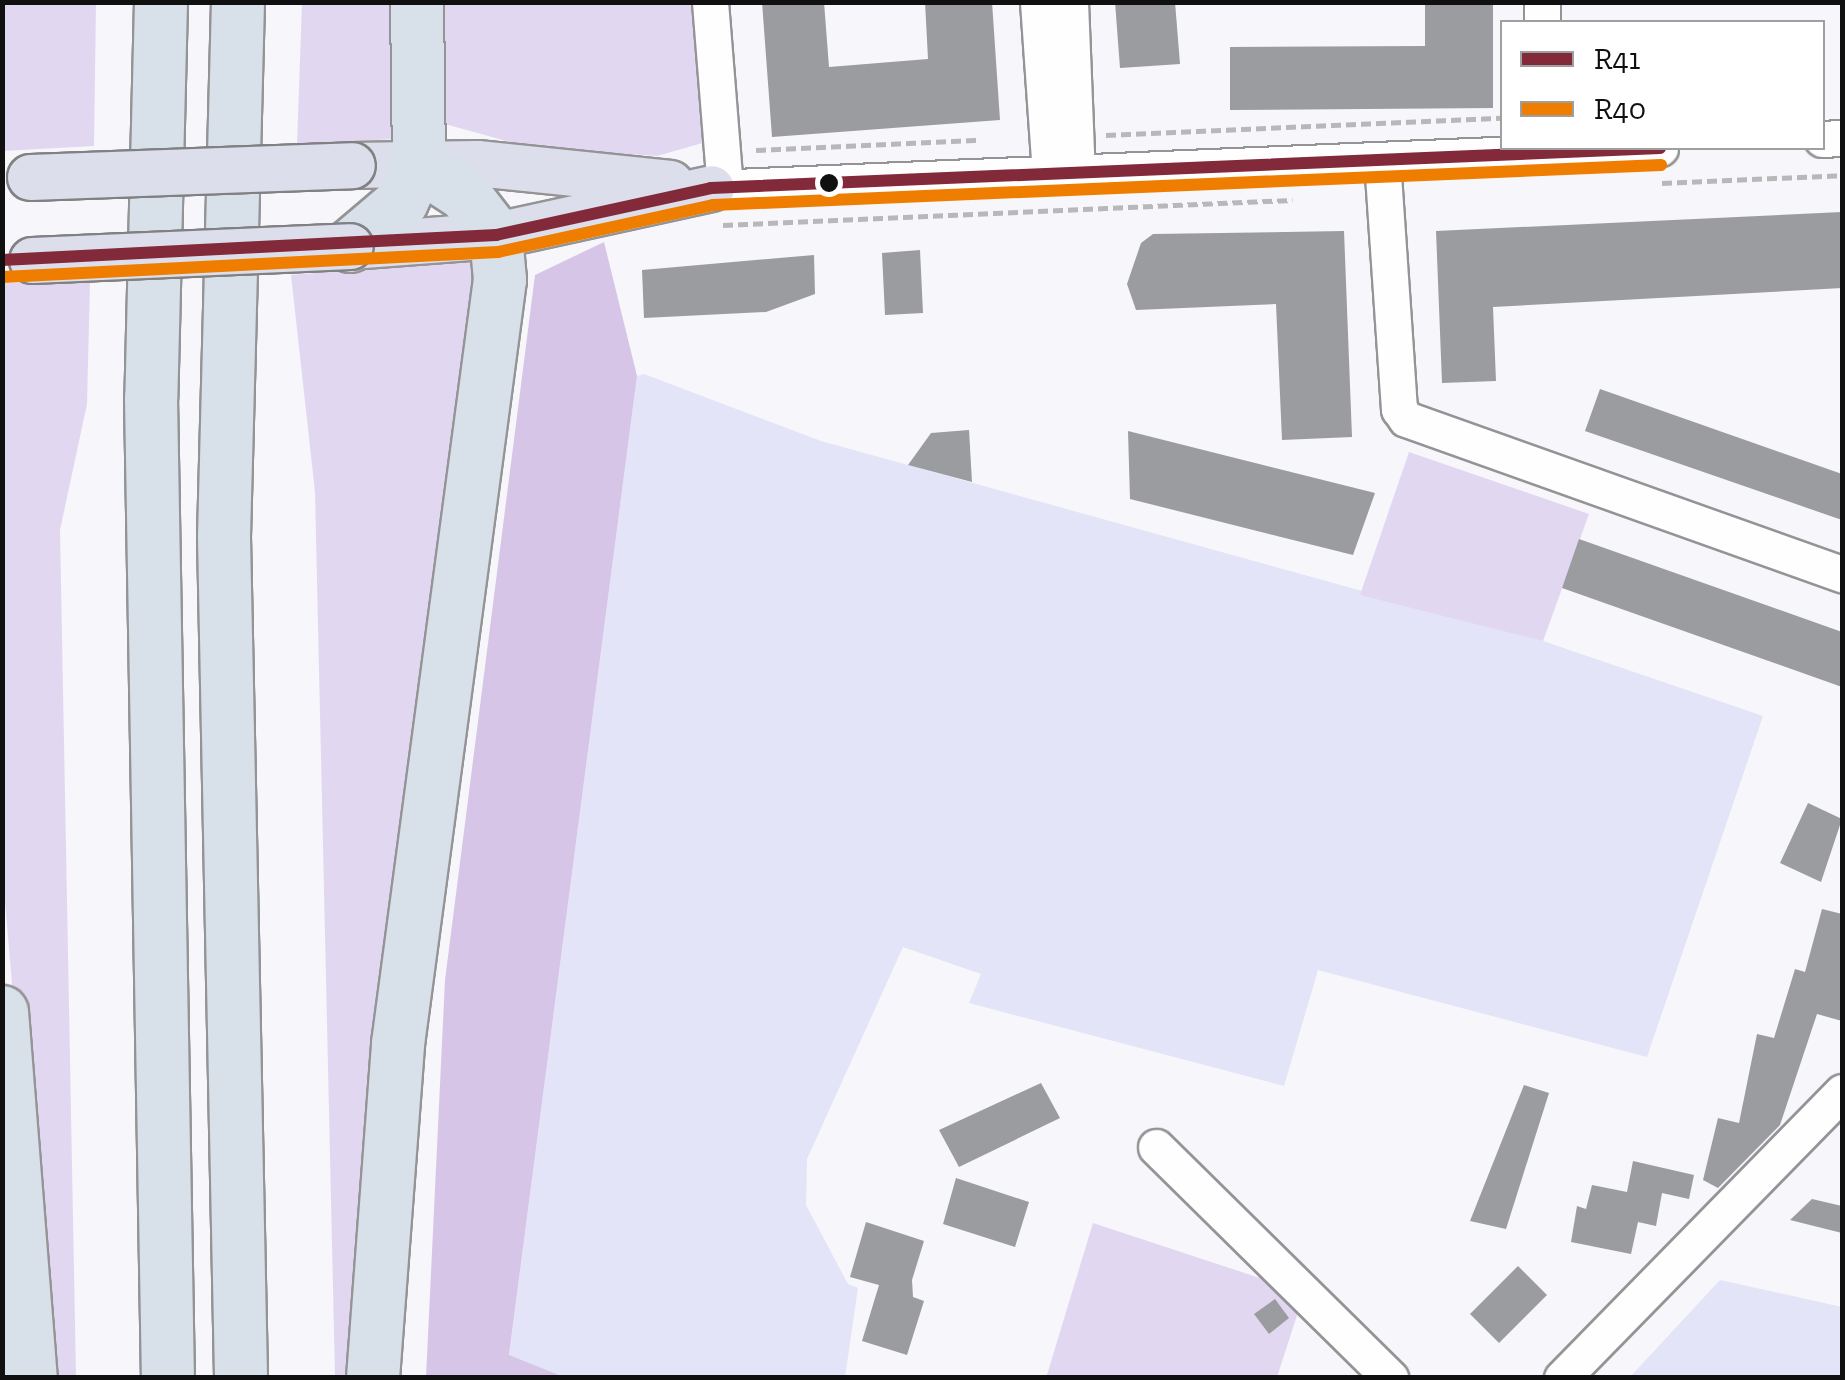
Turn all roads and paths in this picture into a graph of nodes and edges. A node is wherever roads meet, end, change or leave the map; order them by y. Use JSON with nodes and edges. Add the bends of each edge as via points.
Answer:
{"nodes":[{"id":1,"x":162,"y":2,"type":"edge"},
{"id":2,"x":238,"y":2,"type":"edge"},
{"id":3,"x":417,"y":2,"type":"edge"},
{"id":4,"x":710,"y":2,"type":"edge"},
{"id":5,"x":1038,"y":2,"type":"edge"},
{"id":6,"x":1070,"y":2,"type":"edge"},
{"id":7,"x":1540,"y":150,"type":"edge"},
{"id":8,"x":1382,"y":160,"type":"junction"},
{"id":9,"x":420,"y":165,"type":"junction"},
{"id":10,"x":1064,"y":174,"type":"junction"},
{"id":11,"x":12,"y":181,"type":"edge"},
{"id":12,"x":718,"y":188,"type":"junction"},
{"id":13,"x":496,"y":235,"type":"junction"},
{"id":14,"x":350,"y":246,"type":"junction"},
{"id":15,"x":17,"y":260,"type":"edge"},
{"id":16,"x":1842,"y":574,"type":"edge"},
{"id":17,"x":2,"y":1012,"type":"edge"},
{"id":18,"x":1842,"y":1092,"type":"edge"},
{"id":19,"x":1156,"y":1147,"type":"dead end"},
{"id":20,"x":167,"y":1305,"type":"junction"},
{"id":21,"x":31,"y":1378,"type":"edge"},
{"id":22,"x":136,"y":1378,"type":"edge"},
{"id":23,"x":168,"y":1378,"type":"edge"},
{"id":24,"x":241,"y":1378,"type":"edge"},
{"id":25,"x":373,"y":1378,"type":"edge"},
{"id":26,"x":1390,"y":1378,"type":"edge"},
{"id":27,"x":1562,"y":1378,"type":"edge"}],
"edges":[{"from":1,"to":20,"type":"highway","via":[[151,398]]},
{"from":2,"to":24,"type":"highway","via":[[224,537]]},
{"from":3,"to":9,"type":"highway"},
{"from":4,"to":12,"type":"street"},
{"from":5,"to":10,"type":"street"},
{"from":6,"to":10,"type":"street"},
{"from":7,"to":8,"type":"street"},
{"from":8,"to":10,"type":"street"},
{"from":8,"to":16,"type":"street","via":[[1398,409],[1406,419]]},
{"from":9,"to":11,"type":"main road","bridge":true},
{"from":9,"to":12,"type":"main road"},
{"from":9,"to":13,"type":"highway","via":[[466,195]]},
{"from":9,"to":14,"type":"highway","via":[[402,202]]},
{"from":10,"to":12,"type":"street"},
{"from":12,"to":13,"type":"main road"},
{"from":13,"to":14,"type":"main road"},
{"from":13,"to":25,"type":"highway","via":[[500,280],[398,1044]]},
{"from":14,"to":15,"type":"main road","bridge":true},
{"from":17,"to":21,"type":"highway"},
{"from":18,"to":27,"type":"street"},
{"from":19,"to":26,"type":"street"},
{"from":20,"to":22,"type":"highway"},
{"from":20,"to":23,"type":"highway"}]}
